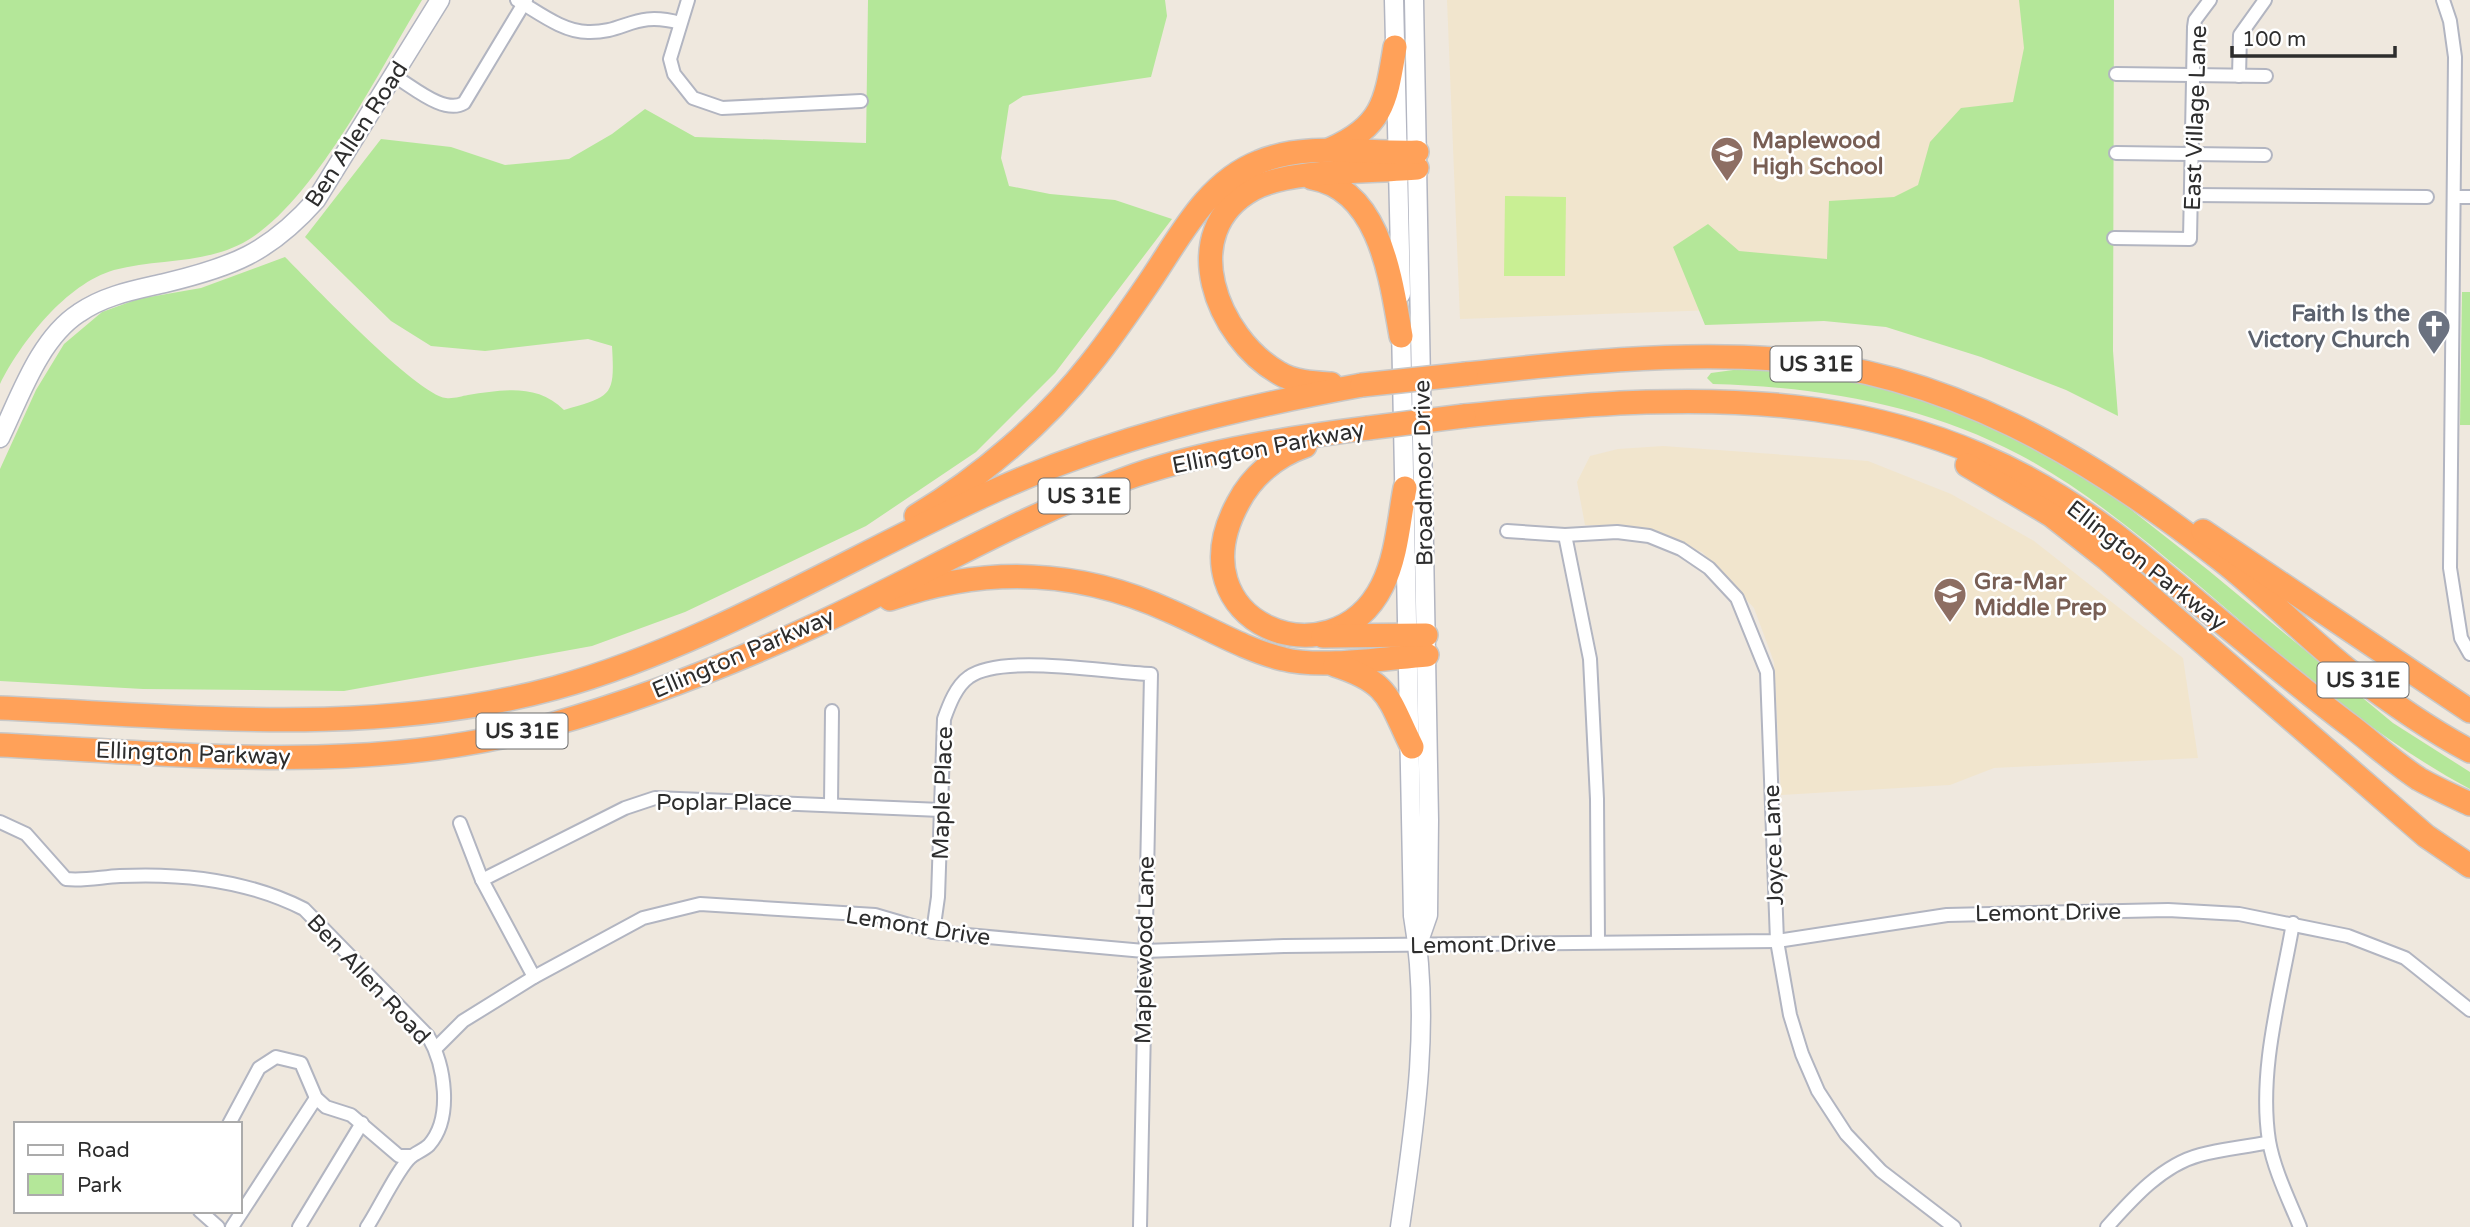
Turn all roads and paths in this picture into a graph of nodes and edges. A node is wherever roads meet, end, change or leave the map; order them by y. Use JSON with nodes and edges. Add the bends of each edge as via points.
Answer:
{"nodes":[{"id":1,"x":440,"y":0,"type":"edge"},
{"id":2,"x":688,"y":0,"type":"edge"},
{"id":3,"x":1394,"y":0,"type":"edge"},
{"id":4,"x":1414,"y":0,"type":"edge"},
{"id":5,"x":2210,"y":0,"type":"edge"},
{"id":6,"x":2265,"y":0,"type":"edge"},
{"id":7,"x":522,"y":1,"type":"edge"},
{"id":8,"x":2446,"y":2,"type":"edge"},
{"id":9,"x":680,"y":23,"type":"junction"},
{"id":10,"x":1395,"y":47,"type":"junction"},
{"id":11,"x":2116,"y":74,"type":"dead end"},
{"id":12,"x":2193,"y":75,"type":"junction"},
{"id":13,"x":394,"y":76,"type":"junction"},
{"id":14,"x":2239,"y":76,"type":"junction"},
{"id":15,"x":2266,"y":76,"type":"dead end"},
{"id":16,"x":861,"y":101,"type":"dead end"},
{"id":17,"x":1326,"y":152,"type":"junction"},
{"id":18,"x":2116,"y":153,"type":"dead end"},
{"id":19,"x":2191,"y":154,"type":"junction"},
{"id":20,"x":2265,"y":155,"type":"dead end"},
{"id":21,"x":1407,"y":161,"type":"junction"},
{"id":22,"x":1305,"y":177,"type":"junction"},
{"id":23,"x":2191,"y":195,"type":"junction"},
{"id":24,"x":2427,"y":197,"type":"dead end"},
{"id":25,"x":2455,"y":197,"type":"junction"},
{"id":26,"x":2470,"y":197,"type":"edge"},
{"id":27,"x":2114,"y":238,"type":"dead end"},
{"id":28,"x":1402,"y":336,"type":"junction"},
{"id":29,"x":1362,"y":385,"type":"junction"},
{"id":30,"x":1800,"y":406,"type":"junction"},
{"id":31,"x":1368,"y":428,"type":"junction"},
{"id":32,"x":0,"y":438,"type":"edge"},
{"id":33,"x":1405,"y":488,"type":"junction"},
{"id":34,"x":2139,"y":496,"type":"junction"},
{"id":35,"x":1507,"y":531,"type":"dead end"},
{"id":36,"x":1564,"y":535,"type":"junction"},
{"id":37,"x":865,"y":552,"type":"junction"},
{"id":38,"x":821,"y":622,"type":"junction"},
{"id":39,"x":1302,"y":636,"type":"junction"},
{"id":40,"x":1418,"y":646,"type":"junction"},
{"id":41,"x":2470,"y":654,"type":"edge"},
{"id":42,"x":1325,"y":662,"type":"junction"},
{"id":43,"x":1151,"y":674,"type":"joint"},
{"id":44,"x":4,"y":708,"type":"edge"},
{"id":45,"x":832,"y":711,"type":"dead end"},
{"id":46,"x":2470,"y":711,"type":"edge"},
{"id":47,"x":0,"y":745,"type":"edge"},
{"id":48,"x":1412,"y":747,"type":"junction"},
{"id":49,"x":2470,"y":751,"type":"edge"},
{"id":50,"x":2419,"y":779,"type":"junction"},
{"id":51,"x":831,"y":804,"type":"junction"},
{"id":52,"x":2470,"y":804,"type":"edge"},
{"id":53,"x":941,"y":810,"type":"junction"},
{"id":54,"x":2470,"y":819,"type":"edge"},
{"id":55,"x":0,"y":822,"type":"edge"},
{"id":56,"x":460,"y":823,"type":"dead end"},
{"id":57,"x":2470,"y":866,"type":"edge"},
{"id":58,"x":482,"y":880,"type":"junction"},
{"id":59,"x":2293,"y":923,"type":"junction"},
{"id":60,"x":933,"y":933,"type":"junction"},
{"id":61,"x":1598,"y":941,"type":"junction"},
{"id":62,"x":1777,"y":941,"type":"junction"},
{"id":63,"x":1418,"y":945,"type":"junction"},
{"id":64,"x":1144,"y":951,"type":"junction"},
{"id":65,"x":534,"y":977,"type":"junction"},
{"id":66,"x":2470,"y":1010,"type":"edge"},
{"id":67,"x":435,"y":1049,"type":"junction"},
{"id":68,"x":316,"y":1098,"type":"junction"},
{"id":69,"x":230,"y":1122,"type":"edge"},
{"id":70,"x":362,"y":1123,"type":"junction"},
{"id":71,"x":2269,"y":1142,"type":"junction"},
{"id":72,"x":411,"y":1156,"type":"junction"},
{"id":73,"x":242,"y":1212,"type":"edge"},
{"id":74,"x":202,"y":1213,"type":"edge"},
{"id":75,"x":218,"y":1227,"type":"edge"},
{"id":76,"x":299,"y":1227,"type":"edge"},
{"id":77,"x":367,"y":1227,"type":"edge"},
{"id":78,"x":1139,"y":1227,"type":"edge"},
{"id":79,"x":1400,"y":1227,"type":"edge"},
{"id":80,"x":1954,"y":1227,"type":"edge"},
{"id":81,"x":2106,"y":1227,"type":"edge"},
{"id":82,"x":2300,"y":1227,"type":"edge"}],
"edges":[{"from":1,"to":13,"type":"main road","name":"Ben Allen Road"},
{"from":2,"to":9,"type":"street"},
{"from":3,"to":10,"type":"main road","name":"Broadmoor Drive"},
{"from":4,"to":21,"type":"main road","name":"Broadmoor Drive"},
{"from":5,"to":12,"type":"street","name":"East Village Lane","via":[[2195,20]]},
{"from":6,"to":14,"type":"street","via":[[2240,34]]},
{"from":7,"to":9,"type":"street","via":[[565,27],[587,33],[647,17]]},
{"from":7,"to":13,"type":"street","via":[[464,103],[443,104]]},
{"from":8,"to":25,"type":"street","via":[[2455,58]]},
{"from":9,"to":16,"type":"street","via":[[670,59],[674,74],[693,98],[722,108]]},
{"from":10,"to":17,"type":"highway","via":[[1381,110],[1363,133]]},
{"from":10,"to":21,"type":"main road","name":"Broadmoor Drive"},
{"from":11,"to":12,"type":"street"},
{"from":12,"to":14,"type":"street"},
{"from":12,"to":19,"type":"street","name":"East Village Lane"},
{"from":13,"to":32,"type":"main road","name":"Ben Allen Road","via":[[316,200],[280,237],[259,252],[219,268],[114,295],[78,313],[52,339]]},
{"from":14,"to":15,"type":"street"},
{"from":17,"to":21,"type":"highway"},
{"from":17,"to":37,"type":"highway","via":[[1261,160],[1221,185],[1114,334],[1042,416],[971,478]]},
{"from":18,"to":19,"type":"street"},
{"from":19,"to":20,"type":"street"},
{"from":19,"to":23,"type":"street","name":"East Village Lane"},
{"from":21,"to":22,"type":"highway"},
{"from":21,"to":28,"type":"main road","name":"Broadmoor Drive"},
{"from":21,"to":40,"type":"main road","name":"Broadmoor Drive"},
{"from":22,"to":28,"type":"highway","via":[[1334,187],[1369,222],[1381,247]]},
{"from":22,"to":29,"type":"highway","via":[[1264,184],[1230,207],[1216,234],[1210,260],[1216,297],[1242,343],[1281,375],[1317,383]]},
{"from":23,"to":24,"type":"street"},
{"from":23,"to":27,"type":"street","name":"East Village Lane","via":[[2190,239]]},
{"from":25,"to":26,"type":"street"},
{"from":25,"to":41,"type":"street","via":[[2450,568],[2461,638]]},
{"from":28,"to":33,"type":"main road","name":"Broadmoor Drive"},
{"from":29,"to":34,"type":"highway","name":"Ellington Parkway","number":"US 31E","bridge":true,"via":[[1611,361],[1692,358],[1777,359],[1849,369],[1927,389],[1991,414]]},
{"from":29,"to":37,"type":"highway","name":"Ellington Parkway","number":"US 31E","via":[[1217,415],[1119,442],[1018,481]]},
{"from":30,"to":31,"type":"highway","name":"Ellington Parkway","number":"US 31E","bridge":true,"via":[[1633,401]]},
{"from":30,"to":50,"type":"highway","name":"Ellington Parkway","number":"US 31E","via":[[1902,425],[1982,456],[2057,495],[2134,549]]},
{"from":30,"to":57,"type":"highway","via":[[1894,435],[1976,468],[2051,515],[2426,836]]},
{"from":31,"to":38,"type":"highway","name":"Ellington Parkway","number":"US 31E","via":[[1229,450],[1136,476],[983,539]]},
{"from":31,"to":39,"type":"highway","via":[[1278,458],[1251,484],[1228,523],[1222,568],[1233,599],[1256,621]]},
{"from":33,"to":39,"type":"highway","via":[[1388,572],[1375,597],[1353,620],[1329,632]]},
{"from":33,"to":40,"type":"main road","name":"Broadmoor Drive"},
{"from":34,"to":46,"type":"highway","via":[[2218,539]]},
{"from":34,"to":49,"type":"highway","name":"Ellington Parkway","number":"US 31E","via":[[2224,562],[2348,670]]},
{"from":35,"to":36,"type":"street","name":"Joyce Lane"},
{"from":36,"to":61,"type":"street","via":[[1590,659]]},
{"from":36,"to":62,"type":"street","name":"Joyce Lane","via":[[1617,531],[1648,536],[1709,568],[1737,598],[1767,671]]},
{"from":37,"to":44,"type":"highway","name":"Ellington Parkway","number":"US 31E","via":[[736,617],[660,649],[601,673],[518,696],[435,711],[317,722]]},
{"from":38,"to":42,"type":"highway","via":[[953,582],[1042,575],[1133,596],[1283,659]]},
{"from":38,"to":47,"type":"highway","name":"Ellington Parkway","number":"US 31E","via":[[710,672],[623,703],[546,726],[447,747],[327,758]]},
{"from":39,"to":40,"type":"highway"},
{"from":40,"to":42,"type":"highway"},
{"from":40,"to":48,"type":"main road","name":"Broadmoor Drive"},
{"from":40,"to":63,"type":"main road","name":"Broadmoor Drive","via":[[1428,915]]},
{"from":42,"to":48,"type":"highway","via":[[1378,685]]},
{"from":43,"to":53,"type":"street","name":"Maple Place","via":[[995,666],[968,678],[951,700],[944,719]]},
{"from":43,"to":64,"type":"street","name":"Maplewood Lane"},
{"from":45,"to":51,"type":"street"},
{"from":48,"to":63,"type":"main road","name":"Broadmoor Drive","via":[[1413,916]]},
{"from":50,"to":52,"type":"highway","name":"Ellington Parkway"},
{"from":50,"to":54,"type":"highway","number":"US 31E"},
{"from":51,"to":53,"type":"street","name":"Poplar Place"},
{"from":51,"to":58,"type":"street","name":"Poplar Place","via":[[655,798],[625,808]]},
{"from":53,"to":60,"type":"street","name":"Maple Place"},
{"from":55,"to":67,"type":"street","name":"Ben Allen Road","via":[[26,834],[66,879],[226,880],[304,909],[428,1036]]},
{"from":56,"to":58,"type":"street"},
{"from":58,"to":65,"type":"street"},
{"from":59,"to":62,"type":"street","name":"Lemont Drive","via":[[2250,914],[2168,910],[1947,915]]},
{"from":59,"to":66,"type":"street","name":"Lemont Drive","via":[[2348,936],[2405,958]]},
{"from":59,"to":71,"type":"street","via":[[2268,1073]]},
{"from":60,"to":64,"type":"street","name":"Lemont Drive"},
{"from":60,"to":65,"type":"street","name":"Lemont Drive","via":[[875,915],[700,904],[643,918]]},
{"from":61,"to":62,"type":"street","name":"Lemont Drive"},
{"from":61,"to":63,"type":"street","name":"Lemont Drive"},
{"from":62,"to":80,"type":"street","name":"Joyce Lane","via":[[1790,1015],[1818,1091],[1846,1133],[1881,1171]]},
{"from":63,"to":64,"type":"street","name":"Lemont Drive"},
{"from":63,"to":79,"type":"main road","name":"Broadmoor Drive","via":[[1420,1058]]},
{"from":64,"to":78,"type":"street","name":"Maplewood Lane"},
{"from":65,"to":67,"type":"street","name":"Lemont Drive","via":[[463,1021]]},
{"from":67,"to":72,"type":"street","name":"Ben Allen Road","via":[[444,1093],[441,1124],[429,1145]]},
{"from":68,"to":69,"type":"street","via":[[301,1063],[276,1057],[259,1068]]},
{"from":68,"to":70,"type":"street"},
{"from":68,"to":73,"type":"street"},
{"from":70,"to":72,"type":"street","via":[[399,1156]]},
{"from":70,"to":76,"type":"street"},
{"from":71,"to":81,"type":"street","via":[[2198,1156],[2167,1171]]},
{"from":71,"to":82,"type":"street"},
{"from":72,"to":77,"type":"street","name":"Ben Allen Road"},
{"from":74,"to":75,"type":"street"}]}
